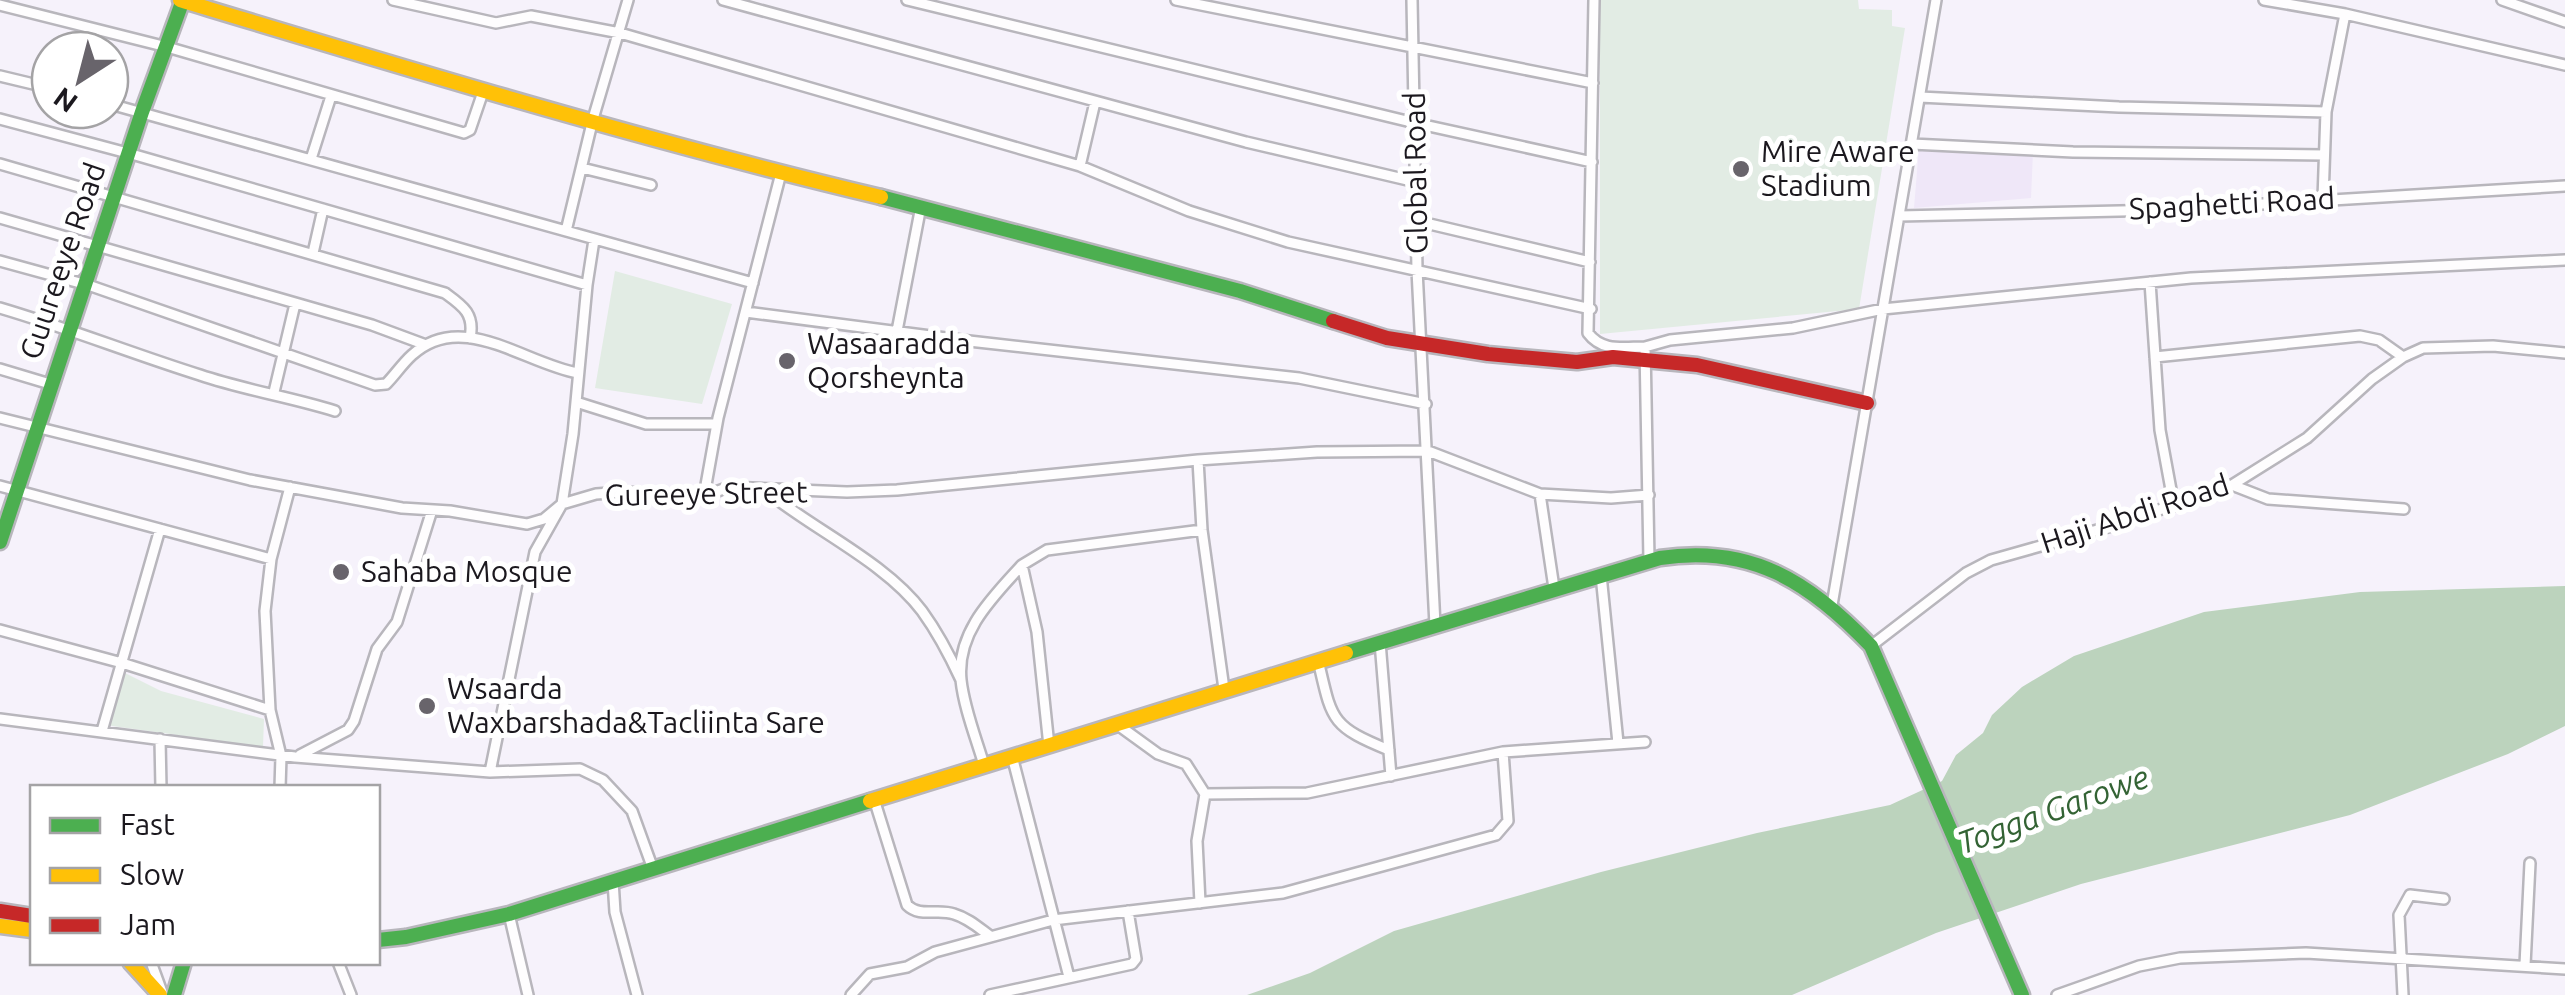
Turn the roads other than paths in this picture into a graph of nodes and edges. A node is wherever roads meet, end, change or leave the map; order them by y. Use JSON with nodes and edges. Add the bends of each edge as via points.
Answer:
{"nodes":[{"id":1,"x":182,"y":0,"type":"edge"},
{"id":2,"x":393,"y":0,"type":"edge"},
{"id":3,"x":628,"y":0,"type":"edge"},
{"id":4,"x":723,"y":0,"type":"edge"},
{"id":5,"x":907,"y":0,"type":"edge"},
{"id":6,"x":1176,"y":0,"type":"edge"},
{"id":7,"x":1412,"y":0,"type":"edge"},
{"id":8,"x":1594,"y":0,"type":"edge"},
{"id":9,"x":1936,"y":0,"type":"edge"},
{"id":10,"x":2264,"y":0,"type":"edge"},
{"id":11,"x":2502,"y":0,"type":"edge"},
{"id":12,"x":0,"y":5,"type":"edge"},
{"id":13,"x":2345,"y":14,"type":"junction"},
{"id":14,"x":2565,"y":22,"type":"edge"},
{"id":15,"x":620,"y":33,"type":"junction"},
{"id":16,"x":167,"y":46,"type":"junction"},
{"id":17,"x":1414,"y":48,"type":"junction"},
{"id":18,"x":2565,"y":65,"type":"edge"},
{"id":19,"x":0,"y":76,"type":"edge"},
{"id":20,"x":30,"y":83,"type":"edge"},
{"id":21,"x":1593,"y":83,"type":"junction"},
{"id":22,"x":484,"y":89,"type":"junction"},
{"id":23,"x":330,"y":96,"type":"junction"},
{"id":24,"x":1920,"y":97,"type":"junction"},
{"id":25,"x":1095,"y":102,"type":"junction"},
{"id":26,"x":130,"y":109,"type":"edge"},
{"id":27,"x":142,"y":112,"type":"junction"},
{"id":28,"x":2326,"y":112,"type":"junction"},
{"id":29,"x":593,"y":118,"type":"junction"},
{"id":30,"x":0,"y":119,"type":"edge"},
{"id":31,"x":1415,"y":123,"type":"junction"},
{"id":32,"x":1912,"y":144,"type":"junction"},
{"id":33,"x":128,"y":153,"type":"junction"},
{"id":34,"x":2324,"y":155,"type":"junction"},
{"id":35,"x":311,"y":159,"type":"junction"},
{"id":36,"x":1592,"y":162,"type":"junction"},
{"id":37,"x":0,"y":164,"type":"edge"},
{"id":38,"x":1080,"y":166,"type":"junction"},
{"id":39,"x":582,"y":168,"type":"junction"},
{"id":40,"x":781,"y":173,"type":"junction"},
{"id":41,"x":1416,"y":182,"type":"junction"},
{"id":42,"x":650,"y":186,"type":"dead end"},
{"id":43,"x":2565,"y":186,"type":"edge"},
{"id":44,"x":114,"y":196,"type":"junction"},
{"id":45,"x":2323,"y":199,"type":"junction"},
{"id":46,"x":921,"y":206,"type":"junction"},
{"id":47,"x":323,"y":208,"type":"junction"},
{"id":48,"x":1899,"y":216,"type":"junction"},
{"id":49,"x":0,"y":218,"type":"edge"},
{"id":50,"x":1417,"y":221,"type":"junction"},
{"id":51,"x":566,"y":232,"type":"junction"},
{"id":52,"x":594,"y":240,"type":"junction"},
{"id":53,"x":98,"y":245,"type":"junction"},
{"id":54,"x":312,"y":253,"type":"junction"},
{"id":55,"x":2565,"y":260,"type":"edge"},
{"id":56,"x":0,"y":261,"type":"edge"},
{"id":57,"x":1590,"y":262,"type":"junction"},
{"id":58,"x":1418,"y":270,"type":"junction"},
{"id":59,"x":2150,"y":282,"type":"junction"},
{"id":60,"x":753,"y":283,"type":"junction"},
{"id":61,"x":84,"y":284,"type":"junction"},
{"id":62,"x":586,"y":285,"type":"junction"},
{"id":63,"x":295,"y":304,"type":"junction"},
{"id":64,"x":0,"y":308,"type":"edge"},
{"id":65,"x":1883,"y":308,"type":"junction"},
{"id":66,"x":1590,"y":309,"type":"junction"},
{"id":67,"x":746,"y":312,"type":"junction"},
{"id":68,"x":69,"y":328,"type":"junction"},
{"id":69,"x":897,"y":331,"type":"junction"},
{"id":70,"x":470,"y":338,"type":"junction"},
{"id":71,"x":426,"y":345,"type":"junction"},
{"id":72,"x":1422,"y":345,"type":"junction"},
{"id":73,"x":284,"y":352,"type":"junction"},
{"id":74,"x":2565,"y":352,"type":"edge"},
{"id":75,"x":1646,"y":353,"type":"junction"},
{"id":76,"x":2155,"y":357,"type":"junction"},
{"id":77,"x":2403,"y":357,"type":"junction"},
{"id":78,"x":0,"y":370,"type":"edge"},
{"id":79,"x":578,"y":374,"type":"junction"},
{"id":80,"x":50,"y":384,"type":"junction"},
{"id":81,"x":274,"y":392,"type":"junction"},
{"id":82,"x":576,"y":402,"type":"junction"},
{"id":83,"x":1867,"y":403,"type":"junction"},
{"id":84,"x":1426,"y":404,"type":"junction"},
{"id":85,"x":335,"y":411,"type":"dead end"},
{"id":86,"x":0,"y":418,"type":"edge"},
{"id":87,"x":717,"y":424,"type":"junction"},
{"id":88,"x":36,"y":429,"type":"junction"},
{"id":89,"x":1428,"y":451,"type":"junction"},
{"id":90,"x":1198,"y":460,"type":"junction"},
{"id":91,"x":2232,"y":485,"type":"junction"},
{"id":92,"x":8,"y":488,"type":"edge"},
{"id":93,"x":290,"y":488,"type":"junction"},
{"id":94,"x":766,"y":491,"type":"junction"},
{"id":95,"x":1540,"y":494,"type":"junction"},
{"id":96,"x":704,"y":496,"type":"junction"},
{"id":97,"x":1649,"y":496,"type":"junction"},
{"id":98,"x":562,"y":504,"type":"junction"},
{"id":99,"x":2174,"y":506,"type":"junction"},
{"id":100,"x":2404,"y":509,"type":"dead end"},
{"id":101,"x":432,"y":510,"type":"junction"},
{"id":102,"x":160,"y":529,"type":"junction"},
{"id":103,"x":1202,"y":530,"type":"junction"},
{"id":104,"x":0,"y":542,"type":"edge"},
{"id":105,"x":270,"y":558,"type":"junction"},
{"id":106,"x":1649,"y":560,"type":"junction"},
{"id":107,"x":1022,"y":565,"type":"junction"},
{"id":108,"x":1601,"y":575,"type":"junction"},
{"id":109,"x":1554,"y":588,"type":"junction"},
{"id":110,"x":1832,"y":606,"type":"junction"},
{"id":111,"x":1436,"y":625,"type":"junction"},
{"id":112,"x":0,"y":630,"type":"edge"},
{"id":113,"x":1380,"y":642,"type":"junction"},
{"id":114,"x":1871,"y":646,"type":"junction"},
{"id":115,"x":1318,"y":660,"type":"junction"},
{"id":116,"x":122,"y":663,"type":"junction"},
{"id":117,"x":961,"y":680,"type":"junction"},
{"id":118,"x":1224,"y":689,"type":"junction"},
{"id":119,"x":270,"y":710,"type":"junction"},
{"id":120,"x":0,"y":719,"type":"edge"},
{"id":121,"x":1116,"y":723,"type":"junction"},
{"id":122,"x":102,"y":731,"type":"junction"},
{"id":123,"x":160,"y":739,"type":"junction"},
{"id":124,"x":1645,"y":742,"type":"dead end"},
{"id":125,"x":1618,"y":743,"type":"junction"},
{"id":126,"x":1050,"y":746,"type":"junction"},
{"id":127,"x":1389,"y":750,"type":"junction"},
{"id":128,"x":1503,"y":752,"type":"junction"},
{"id":129,"x":281,"y":756,"type":"junction"},
{"id":130,"x":1012,"y":756,"type":"junction"},
{"id":131,"x":295,"y":758,"type":"junction"},
{"id":132,"x":984,"y":765,"type":"junction"},
{"id":133,"x":490,"y":772,"type":"junction"},
{"id":134,"x":1390,"y":776,"type":"junction"},
{"id":135,"x":161,"y":785,"type":"edge"},
{"id":136,"x":280,"y":785,"type":"edge"},
{"id":137,"x":1205,"y":794,"type":"junction"},
{"id":138,"x":874,"y":800,"type":"junction"},
{"id":139,"x":2530,"y":863,"type":"dead end"},
{"id":140,"x":653,"y":869,"type":"junction"},
{"id":141,"x":612,"y":882,"type":"junction"},
{"id":142,"x":2444,"y":899,"type":"dead end"},
{"id":143,"x":1200,"y":903,"type":"junction"},
{"id":144,"x":0,"y":911,"type":"edge"},
{"id":145,"x":1128,"y":911,"type":"junction"},
{"id":146,"x":509,"y":914,"type":"junction"},
{"id":147,"x":30,"y":916,"type":"edge"},
{"id":148,"x":1053,"y":920,"type":"junction"},
{"id":149,"x":0,"y":926,"type":"edge"},
{"id":150,"x":30,"y":930,"type":"edge"},
{"id":151,"x":990,"y":936,"type":"junction"},
{"id":152,"x":380,"y":940,"type":"edge"},
{"id":153,"x":2402,"y":958,"type":"junction"},
{"id":154,"x":133,"y":965,"type":"edge"},
{"id":155,"x":151,"y":965,"type":"edge"},
{"id":156,"x":183,"y":965,"type":"edge"},
{"id":157,"x":339,"y":965,"type":"edge"},
{"id":158,"x":2525,"y":965,"type":"junction"},
{"id":159,"x":2565,"y":969,"type":"edge"},
{"id":160,"x":1069,"y":977,"type":"junction"},
{"id":161,"x":162,"y":995,"type":"edge"},
{"id":162,"x":174,"y":995,"type":"edge"},
{"id":163,"x":350,"y":995,"type":"edge"},
{"id":164,"x":528,"y":995,"type":"edge"},
{"id":165,"x":637,"y":995,"type":"edge"},
{"id":166,"x":851,"y":995,"type":"edge"},
{"id":167,"x":990,"y":995,"type":"edge"},
{"id":168,"x":2022,"y":995,"type":"edge"},
{"id":169,"x":2057,"y":995,"type":"edge"},
{"id":170,"x":2403,"y":995,"type":"edge"}],
"edges":[{"from":1,"to":16,"type":"street","name":"Guureeye Road"},
{"from":1,"to":22,"type":"street"},
{"from":2,"to":15,"type":"street","via":[[496,23],[531,16]]},
{"from":3,"to":15,"type":"street"},
{"from":4,"to":25,"type":"street"},
{"from":5,"to":31,"type":"street"},
{"from":6,"to":17,"type":"street"},
{"from":7,"to":17,"type":"street","name":"Global Road"},
{"from":8,"to":21,"type":"street"},
{"from":9,"to":24,"type":"street"},
{"from":10,"to":13,"type":"street"},
{"from":11,"to":14,"type":"street"},
{"from":12,"to":16,"type":"street"},
{"from":13,"to":18,"type":"street"},
{"from":13,"to":28,"type":"street"},
{"from":15,"to":29,"type":"street"},
{"from":15,"to":38,"type":"street"},
{"from":16,"to":23,"type":"street"},
{"from":16,"to":27,"type":"street","name":"Guureeye Road"},
{"from":17,"to":21,"type":"street"},
{"from":17,"to":31,"type":"street","name":"Global Road"},
{"from":19,"to":20,"type":"street"},
{"from":21,"to":36,"type":"street"},
{"from":22,"to":23,"type":"street","via":[[464,133]]},
{"from":22,"to":29,"type":"street"},
{"from":23,"to":35,"type":"street"},
{"from":24,"to":28,"type":"street"},
{"from":24,"to":32,"type":"street"},
{"from":25,"to":38,"type":"street"},
{"from":25,"to":41,"type":"street"},
{"from":26,"to":27,"type":"street"},
{"from":27,"to":33,"type":"street","name":"Guureeye Road"},
{"from":27,"to":35,"type":"street"},
{"from":28,"to":34,"type":"street"},
{"from":29,"to":39,"type":"street"},
{"from":29,"to":40,"type":"street"},
{"from":30,"to":33,"type":"street"},
{"from":31,"to":36,"type":"street"},
{"from":31,"to":41,"type":"street","name":"Global Road"},
{"from":32,"to":34,"type":"street"},
{"from":32,"to":48,"type":"street"},
{"from":33,"to":44,"type":"street","name":"Guureeye Road"},
{"from":33,"to":47,"type":"street"},
{"from":34,"to":45,"type":"street"},
{"from":35,"to":51,"type":"street"},
{"from":36,"to":57,"type":"street"},
{"from":37,"to":44,"type":"street"},
{"from":38,"to":58,"type":"street","via":[[1288,242]]},
{"from":39,"to":42,"type":"street"},
{"from":39,"to":51,"type":"street"},
{"from":40,"to":46,"type":"street"},
{"from":40,"to":60,"type":"street"},
{"from":41,"to":50,"type":"street","name":"Global Road"},
{"from":43,"to":45,"type":"street","name":"Spaghetti Road"},
{"from":44,"to":53,"type":"street","name":"Guureeye Road"},
{"from":44,"to":54,"type":"street"},
{"from":45,"to":48,"type":"street","name":"Spaghetti Road"},
{"from":46,"to":69,"type":"street"},
{"from":46,"to":72,"type":"street"},
{"from":47,"to":54,"type":"street"},
{"from":47,"to":62,"type":"street"},
{"from":48,"to":65,"type":"street"},
{"from":49,"to":53,"type":"street"},
{"from":50,"to":57,"type":"street"},
{"from":50,"to":58,"type":"street","name":"Global Road"},
{"from":51,"to":52,"type":"street"},
{"from":52,"to":60,"type":"street"},
{"from":52,"to":62,"type":"street"},
{"from":53,"to":61,"type":"street","name":"Guureeye Road"},
{"from":53,"to":63,"type":"street"},
{"from":54,"to":70,"type":"street","via":[[445,293],[468,310]]},
{"from":55,"to":59,"type":"street"},
{"from":56,"to":61,"type":"street"},
{"from":57,"to":66,"type":"street"},
{"from":58,"to":66,"type":"street"},
{"from":58,"to":72,"type":"street","name":"Global Road"},
{"from":59,"to":65,"type":"street"},
{"from":59,"to":76,"type":"street"},
{"from":60,"to":67,"type":"street"},
{"from":61,"to":68,"type":"street","name":"Guureeye Road"},
{"from":61,"to":73,"type":"street"},
{"from":62,"to":79,"type":"street"},
{"from":63,"to":71,"type":"street"},
{"from":63,"to":73,"type":"street"},
{"from":64,"to":68,"type":"street"},
{"from":65,"to":75,"type":"street","via":[[1793,328],[1670,340]]},
{"from":65,"to":83,"type":"street"},
{"from":66,"to":75,"type":"street","via":[[1588,333],[1596,343]]},
{"from":67,"to":69,"type":"street"},
{"from":67,"to":87,"type":"street"},
{"from":68,"to":80,"type":"street","name":"Guureeye Road"},
{"from":68,"to":81,"type":"street","via":[[202,376]]},
{"from":69,"to":84,"type":"street","via":[[1299,378]]},
{"from":70,"to":71,"type":"street","via":[[454,335]]},
{"from":70,"to":79,"type":"street"},
{"from":71,"to":73,"type":"street","via":[[386,384],[375,385]]},
{"from":72,"to":75,"type":"street","via":[[1577,362]]},
{"from":72,"to":84,"type":"street","name":"Global Road"},
{"from":73,"to":81,"type":"street"},
{"from":74,"to":77,"type":"street","name":"Haji Abdi Road","via":[[2453,346]]},
{"from":75,"to":83,"type":"street"},
{"from":75,"to":97,"type":"street"},
{"from":76,"to":77,"type":"street","via":[[2360,336]]},
{"from":76,"to":99,"type":"street"},
{"from":77,"to":91,"type":"street","name":"Haji Abdi Road","via":[[2307,438]]},
{"from":78,"to":80,"type":"street"},
{"from":79,"to":82,"type":"street"},
{"from":80,"to":88,"type":"street","name":"Guureeye Road"},
{"from":81,"to":85,"type":"street"},
{"from":82,"to":87,"type":"street","via":[[646,424]]},
{"from":82,"to":98,"type":"street"},
{"from":83,"to":110,"type":"street"},
{"from":84,"to":89,"type":"street","name":"Global Road"},
{"from":86,"to":88,"type":"street","name":"Gureeye Street"},
{"from":87,"to":96,"type":"street"},
{"from":88,"to":92,"type":"street","name":"Guureeye Road"},
{"from":88,"to":93,"type":"street","name":"Gureeye Street"},
{"from":89,"to":90,"type":"street","name":"Gureeye Street"},
{"from":89,"to":95,"type":"street"},
{"from":89,"to":111,"type":"street","name":"Global Road"},
{"from":90,"to":94,"type":"street","name":"Gureeye Street","via":[[897,490]]},
{"from":90,"to":103,"type":"street"},
{"from":91,"to":99,"type":"street","name":"Haji Abdi Road"},
{"from":91,"to":100,"type":"street","via":[[2268,499]]},
{"from":92,"to":102,"type":"street"},
{"from":92,"to":104,"type":"street","name":"Guureeye Road"},
{"from":93,"to":101,"type":"street","name":"Gureeye Street"},
{"from":93,"to":105,"type":"street"},
{"from":94,"to":96,"type":"street","name":"Gureeye Street","via":[[729,487]]},
{"from":94,"to":117,"type":"street","via":[[897,585],[921,610]]},
{"from":95,"to":97,"type":"street"},
{"from":95,"to":109,"type":"street"},
{"from":96,"to":98,"type":"street","name":"Gureeye Street","via":[[624,492]]},
{"from":97,"to":106,"type":"street"},
{"from":98,"to":101,"type":"street","name":"Gureeye Street","via":[[527,524]]},
{"from":98,"to":133,"type":"street","via":[[536,552]]},
{"from":99,"to":114,"type":"street","name":"Haji Abdi Road","via":[[1991,560]]},
{"from":101,"to":131,"type":"street","via":[[397,622],[377,649],[354,721]]},
{"from":102,"to":105,"type":"street"},
{"from":102,"to":116,"type":"street"},
{"from":103,"to":107,"type":"street","via":[[1047,550]]},
{"from":103,"to":118,"type":"street"},
{"from":105,"to":119,"type":"street"},
{"from":106,"to":108,"type":"street"},
{"from":106,"to":110,"type":"street","via":[[1698,554],[1755,562]]},
{"from":107,"to":117,"type":"street","via":[[977,618]]},
{"from":107,"to":126,"type":"street"},
{"from":108,"to":109,"type":"street"},
{"from":108,"to":125,"type":"street"},
{"from":109,"to":111,"type":"street"},
{"from":110,"to":114,"type":"street"},
{"from":111,"to":113,"type":"street"},
{"from":112,"to":116,"type":"street"},
{"from":113,"to":115,"type":"street"},
{"from":113,"to":127,"type":"street"},
{"from":114,"to":168,"type":"street"},
{"from":115,"to":118,"type":"street"},
{"from":115,"to":127,"type":"street","via":[[1339,724]]},
{"from":116,"to":119,"type":"street"},
{"from":116,"to":122,"type":"street"},
{"from":117,"to":132,"type":"street"},
{"from":118,"to":121,"type":"street"},
{"from":119,"to":129,"type":"street"},
{"from":120,"to":122,"type":"street"},
{"from":121,"to":126,"type":"street"},
{"from":121,"to":137,"type":"street","via":[[1158,754],[1186,764]]},
{"from":122,"to":123,"type":"street"},
{"from":123,"to":129,"type":"street"},
{"from":123,"to":135,"type":"street"},
{"from":124,"to":125,"type":"street"},
{"from":125,"to":128,"type":"street"},
{"from":126,"to":130,"type":"street"},
{"from":127,"to":134,"type":"street"},
{"from":128,"to":134,"type":"street"},
{"from":128,"to":143,"type":"street","via":[[1508,821],[1496,834],[1283,893]]},
{"from":129,"to":131,"type":"street"},
{"from":129,"to":136,"type":"street"},
{"from":130,"to":132,"type":"street"},
{"from":130,"to":148,"type":"street"},
{"from":131,"to":133,"type":"street"},
{"from":132,"to":138,"type":"street"},
{"from":133,"to":140,"type":"street","via":[[580,769],[603,780],[632,810]]},
{"from":134,"to":137,"type":"street","via":[[1307,793]]},
{"from":137,"to":143,"type":"street","via":[[1197,841]]},
{"from":138,"to":140,"type":"street"},
{"from":138,"to":151,"type":"street","via":[[907,906],[955,914]]},
{"from":139,"to":158,"type":"street"},
{"from":140,"to":141,"type":"street"},
{"from":141,"to":146,"type":"street"},
{"from":141,"to":165,"type":"street"},
{"from":142,"to":153,"type":"street","via":[[2410,895],[2403,903]]},
{"from":143,"to":145,"type":"street"},
{"from":144,"to":147,"type":"street"},
{"from":145,"to":148,"type":"street"},
{"from":145,"to":160,"type":"street","via":[[1132,964]]},
{"from":146,"to":152,"type":"street"},
{"from":146,"to":164,"type":"street"},
{"from":148,"to":151,"type":"street"},
{"from":148,"to":160,"type":"street"},
{"from":149,"to":150,"type":"street"},
{"from":151,"to":166,"type":"street","via":[[870,974]]},
{"from":153,"to":158,"type":"street"},
{"from":153,"to":169,"type":"street","via":[[2180,958]]},
{"from":153,"to":170,"type":"street"},
{"from":154,"to":161,"type":"street"},
{"from":155,"to":161,"type":"street"},
{"from":156,"to":162,"type":"street"},
{"from":157,"to":163,"type":"street"},
{"from":158,"to":159,"type":"street"},
{"from":160,"to":167,"type":"street"}]}
